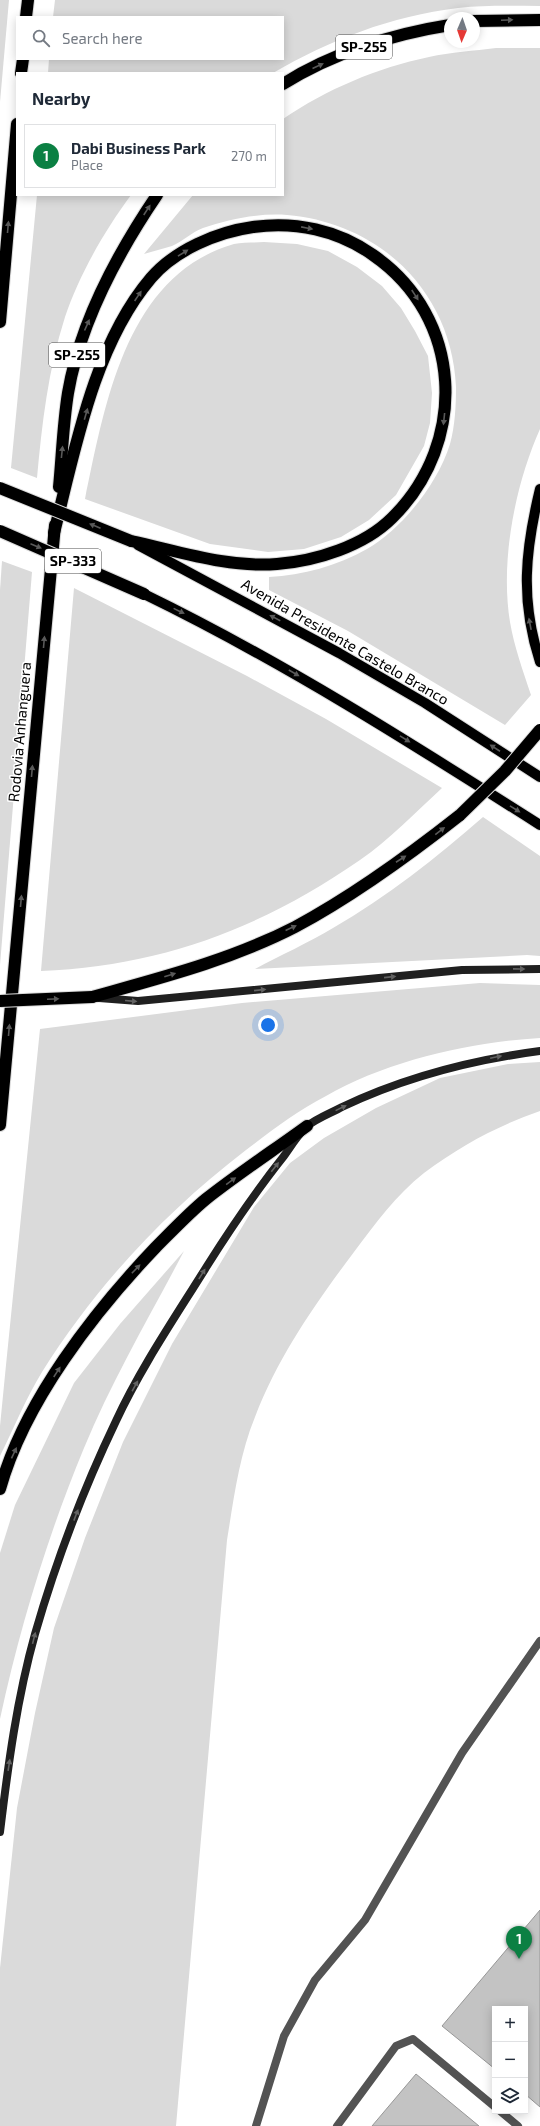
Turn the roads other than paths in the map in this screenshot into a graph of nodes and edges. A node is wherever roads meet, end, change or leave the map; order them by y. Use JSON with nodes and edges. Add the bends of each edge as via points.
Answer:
{"nodes":[{"id":1,"x":28,"y":0,"type":"edge"},
{"id":2,"x":26,"y":16,"type":"edge"},
{"id":3,"x":540,"y":20,"type":"edge"},
{"id":4,"x":480,"y":21,"type":"edge"},
{"id":5,"x":444,"y":26,"type":"edge"},
{"id":6,"x":23,"y":60,"type":"edge"},
{"id":7,"x":21,"y":72,"type":"edge"},
{"id":8,"x":284,"y":83,"type":"edge"},
{"id":9,"x":16,"y":136,"type":"edge"},
{"id":10,"x":156,"y":196,"type":"edge"},
{"id":11,"x":0,"y":322,"type":"edge"},
{"id":12,"x":0,"y":488,"type":"edge"},
{"id":13,"x":540,"y":489,"type":"edge"},
{"id":14,"x":0,"y":531,"type":"edge"},
{"id":15,"x":54,"y":533,"type":"junction"},
{"id":16,"x":131,"y":541,"type":"junction"},
{"id":17,"x":144,"y":594,"type":"joint"},
{"id":18,"x":540,"y":662,"type":"edge"},
{"id":19,"x":540,"y":730,"type":"edge"},
{"id":20,"x":540,"y":777,"type":"edge"},
{"id":21,"x":540,"y":825,"type":"edge"},
{"id":22,"x":540,"y":969,"type":"edge"},
{"id":23,"x":92,"y":997,"type":"junction"},
{"id":24,"x":0,"y":1001,"type":"edge"},
{"id":25,"x":540,"y":1051,"type":"edge"},
{"id":26,"x":0,"y":1125,"type":"edge"},
{"id":27,"x":307,"y":1126,"type":"junction"},
{"id":28,"x":0,"y":1489,"type":"edge"},
{"id":29,"x":540,"y":1641,"type":"edge"},
{"id":30,"x":0,"y":1832,"type":"edge"},
{"id":31,"x":492,"y":2105,"type":"edge"},
{"id":32,"x":504,"y":2114,"type":"edge"},
{"id":33,"x":256,"y":2126,"type":"edge"},
{"id":34,"x":337,"y":2126,"type":"edge"},
{"id":35,"x":518,"y":2126,"type":"edge"}],
"edges":[{"from":1,"to":2,"type":"highway"},
{"from":4,"to":3,"type":"highway","one_way":true},
{"from":8,"to":5,"type":"highway","number":"SP-255","one_way":true,"via":[[322,64],[381,41],[410,32]]},
{"from":6,"to":7,"type":"highway"},
{"from":11,"to":9,"type":"highway","one_way":true},
{"from":15,"to":10,"type":"highway","number":"SP-255","one_way":true,"via":[[68,393],[82,335],[117,261]]},
{"from":16,"to":12,"type":"highway","number":"SP-333","one_way":true,"bridge":true},
{"from":18,"to":13,"type":"main road","one_way":true,"via":[[530,623],[526,586],[528,554]]},
{"from":14,"to":17,"type":"highway","number":"SP-333","one_way":true,"bridge":true},
{"from":15,"to":16,"type":"highway","one_way":true,"via":[[75,450],[108,348],[152,276],[170,261],[209,239],[236,229],[284,225],[307,227],[343,238],[384,262],[408,284],[428,317],[437,340],[446,383],[445,404],[439,443],[430,466],[419,486],[391,519],[338,551],[320,557],[278,564],[229,562]]},
{"from":26,"to":15,"type":"highway","name":"Rodovia Anhanguera","one_way":true},
{"from":20,"to":16,"type":"main road","name":"Avenida Presidente Castelo Branco","one_way":true,"via":[[425,703],[339,653]]},
{"from":17,"to":21,"type":"main road","one_way":true,"via":[[242,644],[375,720]]},
{"from":23,"to":19,"type":"highway","one_way":true,"bridge":true,"via":[[205,963],[294,927],[420,847],[460,815],[505,771]]},
{"from":23,"to":22,"type":"main road","one_way":true,"via":[[138,1001],[462,970]]},
{"from":24,"to":23,"type":"highway","one_way":true,"bridge":true},
{"from":27,"to":25,"type":"main road","one_way":true,"via":[[359,1100],[420,1076],[458,1065]]},
{"from":28,"to":27,"type":"highway","one_way":true,"via":[[5,1472],[36,1405],[78,1339],[128,1277],[206,1200]]},
{"from":30,"to":27,"type":"main road","one_way":true,"via":[[17,1717],[35,1636],[54,1572],[116,1420],[163,1337],[220,1246],[262,1184]]},
{"from":29,"to":33,"type":"lane","via":[[462,1753],[365,1920],[315,1980],[284,2036]]},
{"from":31,"to":34,"type":"lane","via":[[412,2039],[396,2046]]},
{"from":32,"to":35,"type":"lane"}]}
